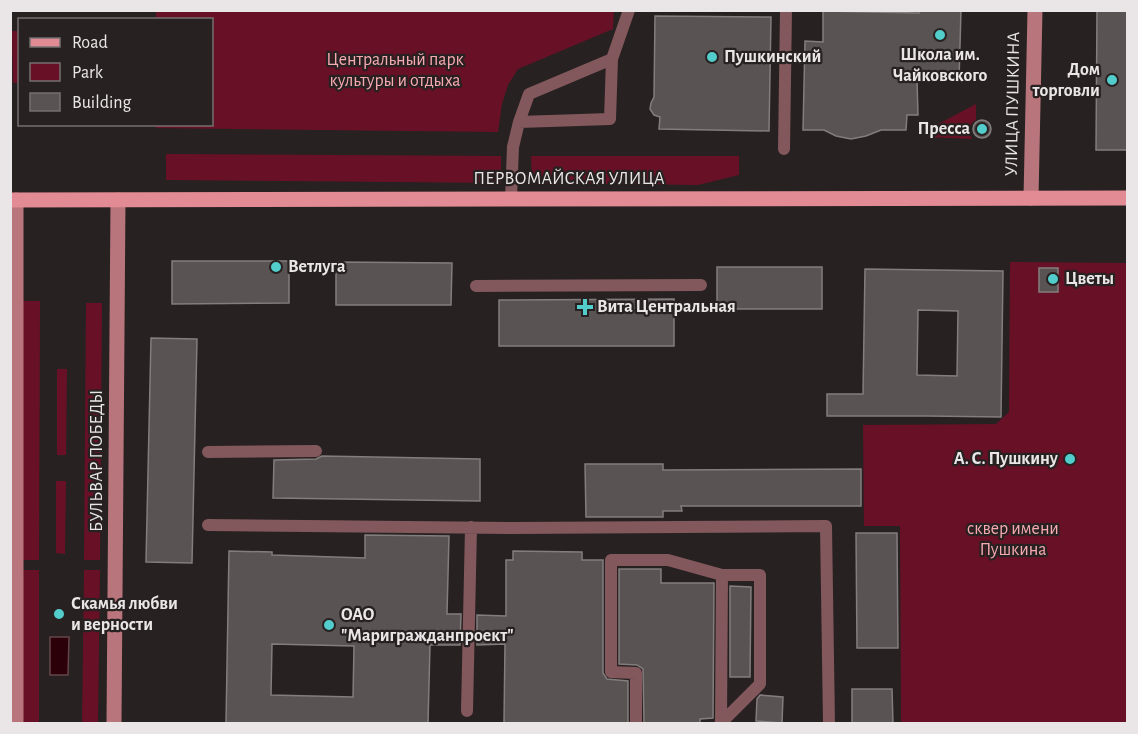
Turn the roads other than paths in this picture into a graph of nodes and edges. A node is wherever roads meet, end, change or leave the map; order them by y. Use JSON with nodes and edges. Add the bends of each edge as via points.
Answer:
{"nodes":[{"id":1,"x":629,"y":10,"type":"edge"},
{"id":2,"x":786,"y":10,"type":"edge"},
{"id":3,"x":1035,"y":10,"type":"edge"},
{"id":4,"x":612,"y":59,"type":"junction"},
{"id":5,"x":519,"y":122,"type":"junction"},
{"id":6,"x":784,"y":149,"type":"dead end"},
{"id":7,"x":1031,"y":198,"type":"junction"},
{"id":8,"x":1128,"y":198,"type":"edge"},
{"id":9,"x":511,"y":199,"type":"junction"},
{"id":10,"x":13,"y":200,"type":"edge"},
{"id":11,"x":118,"y":200,"type":"junction"},
{"id":12,"x":701,"y":285,"type":"dead end"},
{"id":13,"x":476,"y":286,"type":"dead end"},
{"id":14,"x":13,"y":328,"type":"edge"},
{"id":15,"x":316,"y":451,"type":"dead end"},
{"id":16,"x":208,"y":452,"type":"dead end"},
{"id":17,"x":208,"y":525,"type":"dead end"},
{"id":18,"x":471,"y":528,"type":"junction"},
{"id":19,"x":14,"y":550,"type":"edge"},
{"id":20,"x":722,"y":575,"type":"junction"},
{"id":21,"x":467,"y":711,"type":"dead end"},
{"id":22,"x":16,"y":723,"type":"edge"},
{"id":23,"x":114,"y":723,"type":"edge"},
{"id":24,"x":636,"y":723,"type":"edge"},
{"id":25,"x":720,"y":723,"type":"edge"},
{"id":26,"x":829,"y":723,"type":"edge"}],
"edges":[{"from":1,"to":4,"type":"lane"},
{"from":2,"to":6,"type":"lane"},
{"from":3,"to":7,"type":"street","name":"УЛИЦА ПУШКИНА"},
{"from":4,"to":5,"type":"lane","via":[[529,94]]},
{"from":4,"to":5,"type":"lane","via":[[610,119]]},
{"from":5,"to":9,"type":"lane","via":[[513,147]]},
{"from":7,"to":8,"type":"main road","name":"ПЕРВОМАЙСКАЯ УЛИЦА"},
{"from":7,"to":9,"type":"main road","name":"ПЕРВОМАЙСКАЯ УЛИЦА"},
{"from":9,"to":11,"type":"main road","name":"ПЕРВОМАЙСКАЯ УЛИЦА"},
{"from":10,"to":11,"type":"main road","name":"ПЕРВОМАЙСКАЯ УЛИЦА"},
{"from":10,"to":14,"type":"street"},
{"from":11,"to":23,"type":"street","name":"БУЛЬВАР ПОБЕДЫ"},
{"from":12,"to":13,"type":"lane"},
{"from":14,"to":19,"type":"street"},
{"from":15,"to":16,"type":"lane"},
{"from":17,"to":18,"type":"lane"},
{"from":18,"to":21,"type":"lane"},
{"from":18,"to":26,"type":"lane","via":[[826,526]]},
{"from":19,"to":22,"type":"street"},
{"from":20,"to":24,"type":"lane","via":[[668,560],[611,560],[611,672],[636,673]]},
{"from":20,"to":25,"type":"lane"},
{"from":20,"to":25,"type":"lane","via":[[760,575],[760,626],[759,684]]}]}
